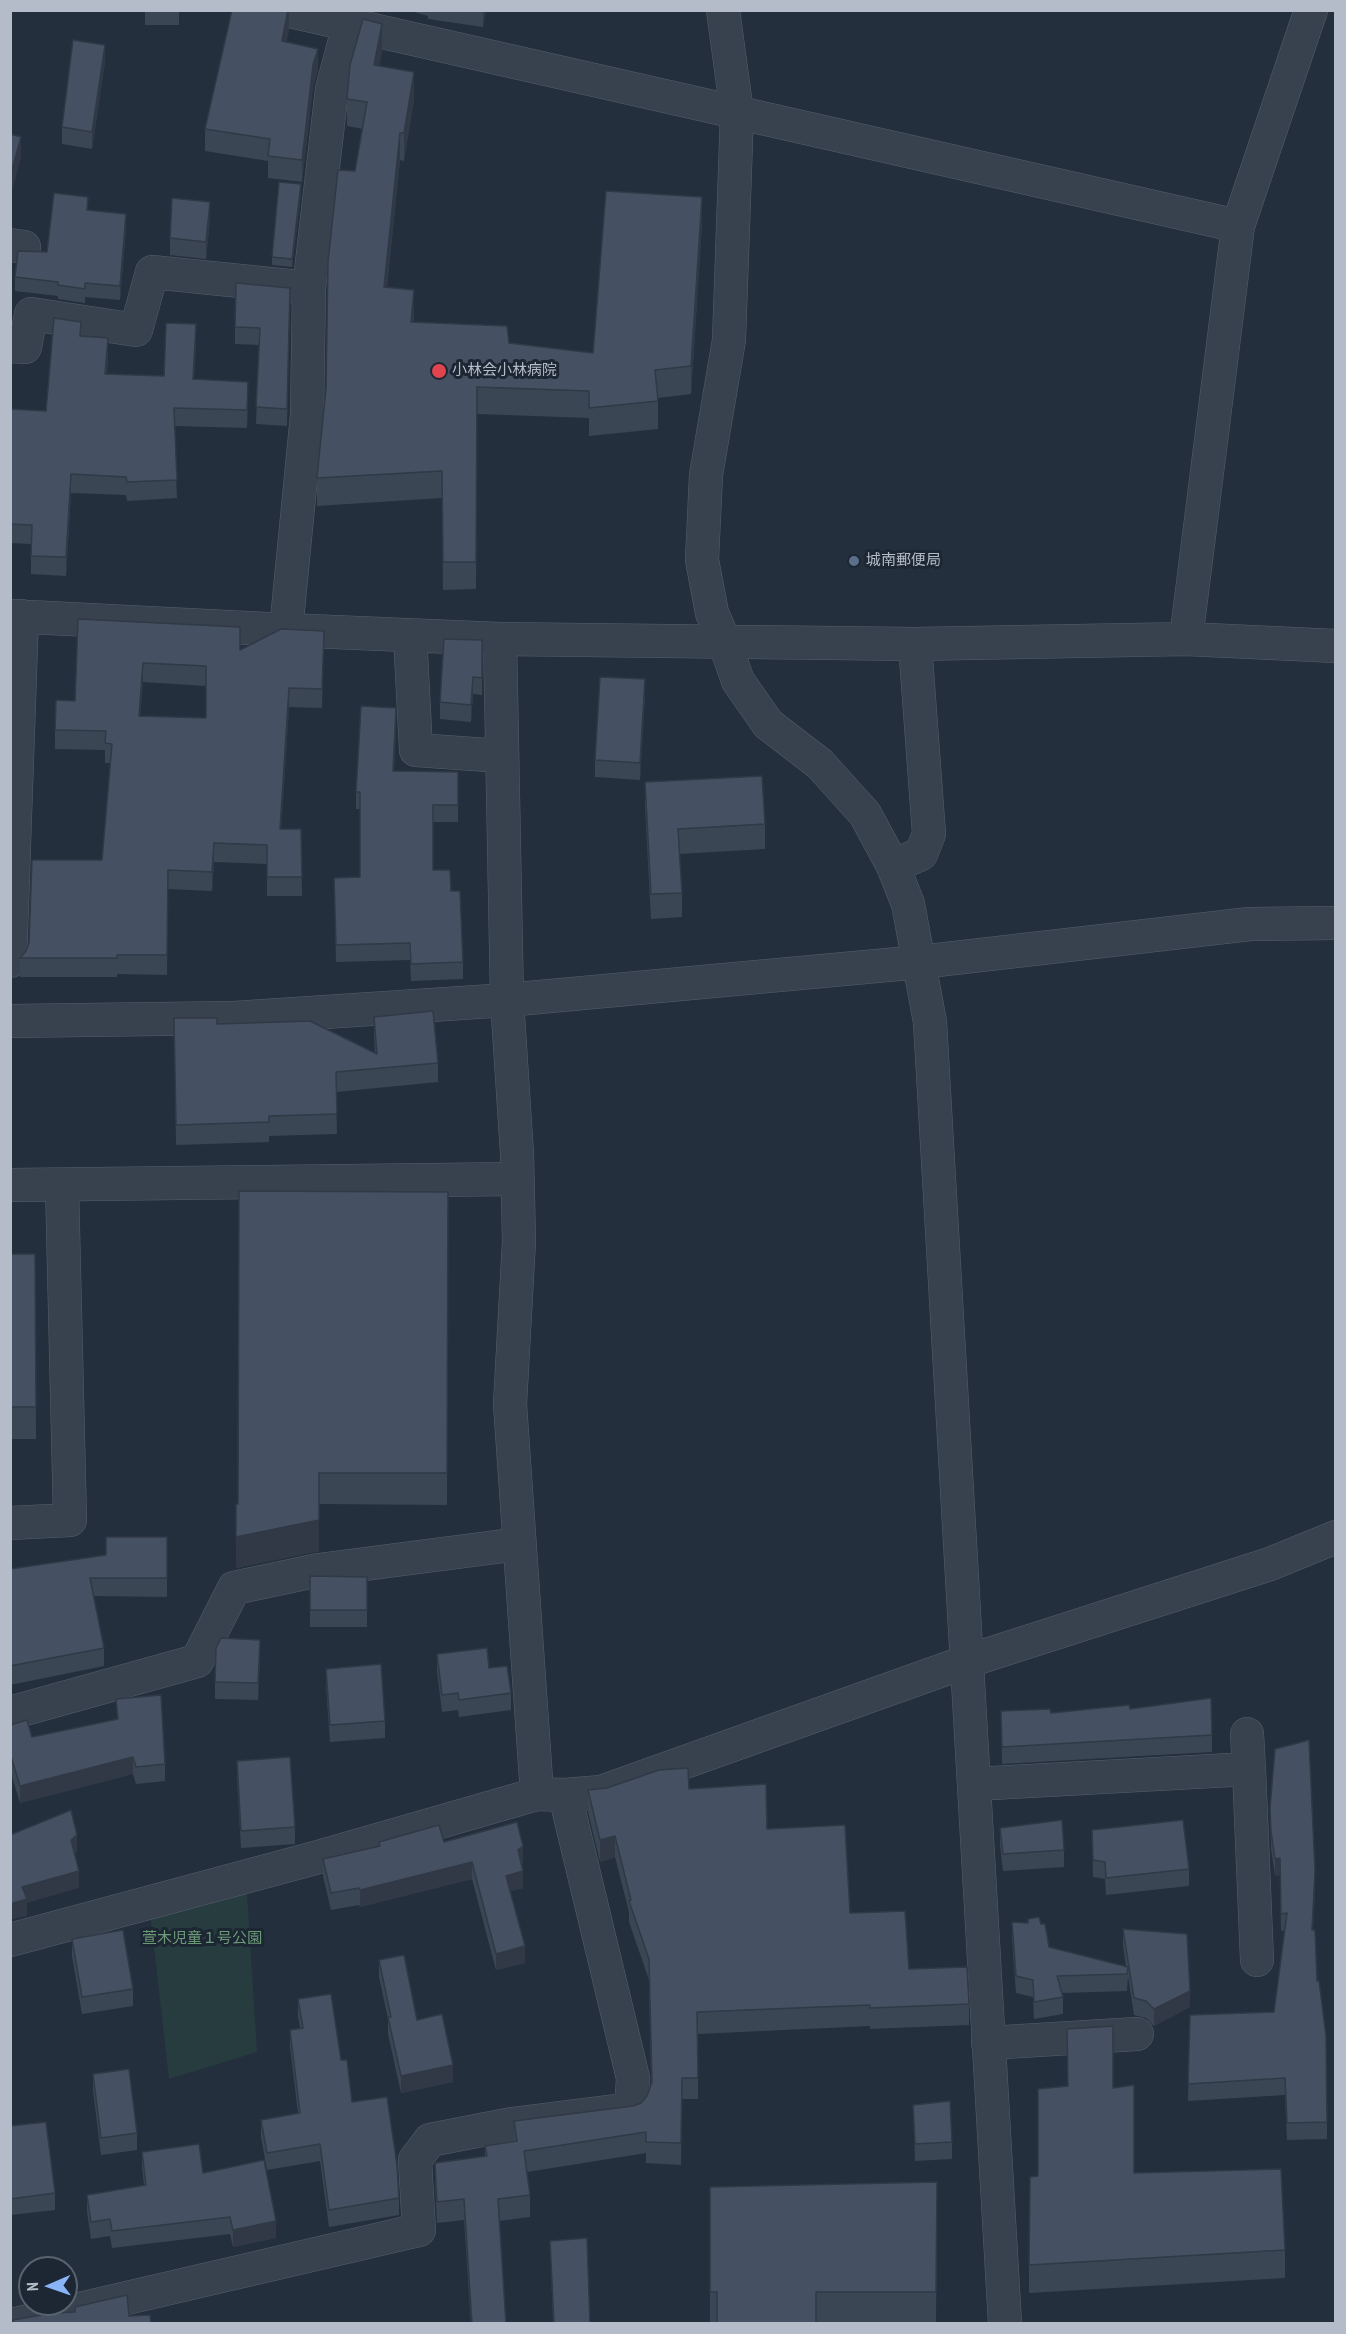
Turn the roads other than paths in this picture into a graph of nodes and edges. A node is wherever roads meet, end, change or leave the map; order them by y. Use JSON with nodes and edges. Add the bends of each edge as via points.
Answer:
{"nodes":[{"id":1,"x":285,"y":10,"type":"edge"},
{"id":2,"x":723,"y":10,"type":"edge"},
{"id":3,"x":1311,"y":10,"type":"edge"},
{"id":4,"x":349,"y":25,"type":"junction"},
{"id":5,"x":738,"y":113,"type":"junction"},
{"id":6,"x":1238,"y":226,"type":"junction"},
{"id":7,"x":309,"y":288,"type":"junction"},
{"id":8,"x":10,"y":346,"type":"edge"},
{"id":9,"x":16,"y":616,"type":"edge"},
{"id":10,"x":286,"y":630,"type":"junction"},
{"id":11,"x":410,"y":635,"type":"junction"},
{"id":12,"x":500,"y":639,"type":"junction"},
{"id":13,"x":1186,"y":639,"type":"junction"},
{"id":14,"x":724,"y":641,"type":"junction"},
{"id":15,"x":915,"y":644,"type":"junction"},
{"id":16,"x":1335,"y":646,"type":"edge"},
{"id":17,"x":502,"y":756,"type":"junction"},
{"id":18,"x":893,"y":866,"type":"junction"},
{"id":19,"x":1335,"y":923,"type":"edge"},
{"id":20,"x":10,"y":962,"type":"edge"},
{"id":21,"x":920,"y":962,"type":"junction"},
{"id":22,"x":507,"y":1000,"type":"junction"},
{"id":23,"x":10,"y":1021,"type":"edge"},
{"id":24,"x":518,"y":1179,"type":"junction"},
{"id":25,"x":10,"y":1185,"type":"edge"},
{"id":26,"x":62,"y":1185,"type":"junction"},
{"id":27,"x":10,"y":1523,"type":"edge"},
{"id":28,"x":1335,"y":1537,"type":"edge"},
{"id":29,"x":519,"y":1545,"type":"junction"},
{"id":30,"x":968,"y":1662,"type":"junction"},
{"id":31,"x":10,"y":1713,"type":"edge"},
{"id":32,"x":1247,"y":1734,"type":"dead end"},
{"id":33,"x":1249,"y":1769,"type":"junction"},
{"id":34,"x":974,"y":1784,"type":"junction"},
{"id":35,"x":551,"y":1795,"type":"junction"},
{"id":36,"x":10,"y":1940,"type":"edge"},
{"id":37,"x":1257,"y":1959,"type":"dead end"},
{"id":38,"x":1137,"y":2034,"type":"dead end"},
{"id":39,"x":988,"y":2043,"type":"junction"},
{"id":40,"x":15,"y":2324,"type":"edge"},
{"id":41,"x":1005,"y":2324,"type":"edge"}],
"edges":[{"from":1,"to":4,"type":"street"},
{"from":2,"to":5,"type":"street"},
{"from":3,"to":6,"type":"street"},
{"from":4,"to":5,"type":"street"},
{"from":4,"to":7,"type":"street","via":[[332,88]]},
{"from":5,"to":6,"type":"street"},
{"from":5,"to":14,"type":"street","via":[[729,340],[706,475],[702,560],[712,613]]},
{"from":6,"to":13,"type":"street"},
{"from":7,"to":8,"type":"street","via":[[152,272],[136,330],[31,314],[25,347]]},
{"from":7,"to":10,"type":"street","via":[[307,415]]},
{"from":9,"to":10,"type":"street"},
{"from":9,"to":20,"type":"street"},
{"from":10,"to":11,"type":"street"},
{"from":11,"to":12,"type":"street"},
{"from":11,"to":17,"type":"street","via":[[416,750]]},
{"from":12,"to":14,"type":"street"},
{"from":12,"to":17,"type":"street"},
{"from":13,"to":15,"type":"street"},
{"from":13,"to":16,"type":"street"},
{"from":14,"to":15,"type":"street"},
{"from":14,"to":18,"type":"street","via":[[738,681],[768,724],[820,764],[865,814]]},
{"from":15,"to":18,"type":"street","via":[[929,834],[921,854]]},
{"from":17,"to":22,"type":"street"},
{"from":18,"to":21,"type":"street","via":[[908,904]]},
{"from":19,"to":21,"type":"street","via":[[1250,924]]},
{"from":21,"to":22,"type":"street"},
{"from":21,"to":30,"type":"street","via":[[930,1022]]},
{"from":22,"to":23,"type":"street","via":[[234,1018]]},
{"from":22,"to":24,"type":"street"},
{"from":24,"to":26,"type":"street"},
{"from":24,"to":29,"type":"street","via":[[519,1241],[510,1404]]},
{"from":25,"to":26,"type":"street"},
{"from":26,"to":27,"type":"street","via":[[70,1520]]},
{"from":28,"to":30,"type":"street","via":[[1270,1564]]},
{"from":29,"to":31,"type":"street","via":[[319,1570],[234,1588],[197,1661]]},
{"from":29,"to":35,"type":"street"},
{"from":30,"to":34,"type":"street"},
{"from":30,"to":35,"type":"street","via":[[601,1792]]},
{"from":32,"to":33,"type":"street"},
{"from":33,"to":34,"type":"street"},
{"from":33,"to":37,"type":"street"},
{"from":34,"to":39,"type":"street"},
{"from":35,"to":36,"type":"street"},
{"from":35,"to":40,"type":"street","via":[[633,2078],[631,2109],[512,2124],[430,2140],[415,2160],[419,2230]]},
{"from":38,"to":39,"type":"street"},
{"from":39,"to":41,"type":"street"}]}
